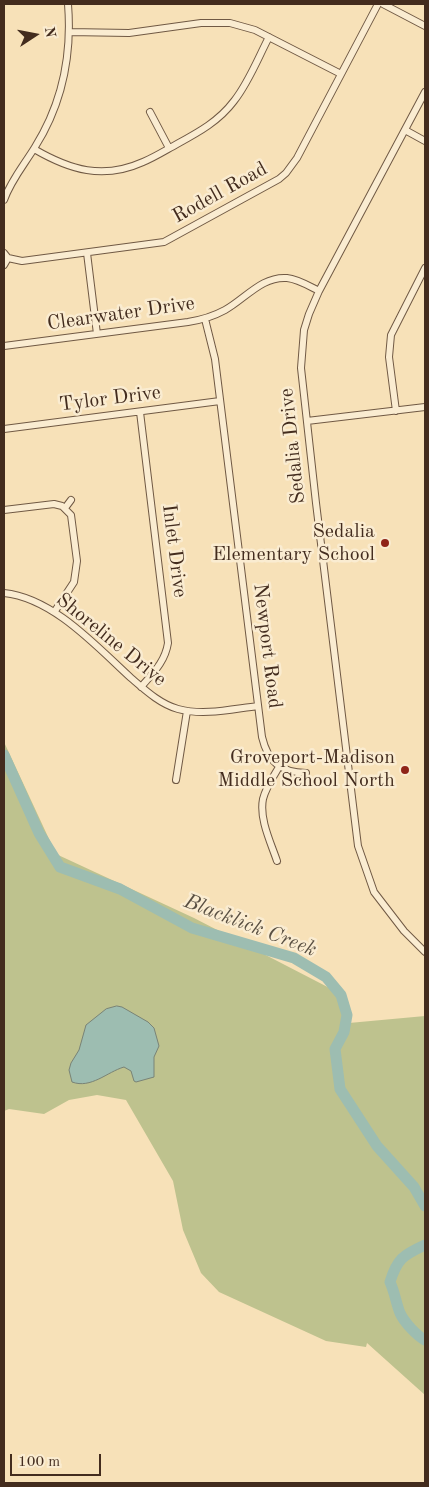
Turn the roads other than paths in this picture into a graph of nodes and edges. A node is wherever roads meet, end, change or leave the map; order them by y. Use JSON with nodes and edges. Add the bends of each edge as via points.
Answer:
{"nodes":[{"id":1,"x":68,"y":4,"type":"edge"},
{"id":2,"x":378,"y":4,"type":"edge"},
{"id":3,"x":383,"y":4,"type":"edge"},
{"id":4,"x":425,"y":26,"type":"edge"},
{"id":5,"x":69,"y":32,"type":"junction"},
{"id":6,"x":269,"y":37,"type":"junction"},
{"id":7,"x":341,"y":74,"type":"junction"},
{"id":8,"x":425,"y":92,"type":"edge"},
{"id":9,"x":150,"y":112,"type":"dead end"},
{"id":10,"x":405,"y":130,"type":"junction"},
{"id":11,"x":425,"y":141,"type":"edge"},
{"id":12,"x":169,"y":148,"type":"junction"},
{"id":13,"x":34,"y":149,"type":"junction"},
{"id":14,"x":4,"y":200,"type":"edge"},
{"id":15,"x":87,"y":253,"type":"junction"},
{"id":16,"x":6,"y":255,"type":"edge"},
{"id":17,"x":4,"y":265,"type":"edge"},
{"id":18,"x":425,"y":268,"type":"edge"},
{"id":19,"x":320,"y":291,"type":"junction"},
{"id":20,"x":205,"y":319,"type":"junction"},
{"id":21,"x":97,"y":334,"type":"junction"},
{"id":22,"x":4,"y":346,"type":"edge"},
{"id":23,"x":220,"y":401,"type":"junction"},
{"id":24,"x":425,"y":407,"type":"edge"},
{"id":25,"x":396,"y":410,"type":"junction"},
{"id":26,"x":140,"y":412,"type":"junction"},
{"id":27,"x":307,"y":421,"type":"junction"},
{"id":28,"x":4,"y":429,"type":"edge"},
{"id":29,"x":71,"y":500,"type":"dead end"},
{"id":30,"x":65,"y":508,"type":"junction"},
{"id":31,"x":4,"y":510,"type":"edge"},
{"id":32,"x":4,"y":593,"type":"edge"},
{"id":33,"x":55,"y":612,"type":"junction"},
{"id":34,"x":141,"y":687,"type":"junction"},
{"id":35,"x":258,"y":706,"type":"junction"},
{"id":36,"x":187,"y":711,"type":"junction"},
{"id":37,"x":279,"y":767,"type":"junction"},
{"id":38,"x":306,"y":773,"type":"dead end"},
{"id":39,"x":176,"y":780,"type":"dead end"},
{"id":40,"x":277,"y":861,"type":"dead end"},
{"id":41,"x":425,"y":952,"type":"edge"}],
"edges":[{"from":1,"to":5,"type":"street"},
{"from":2,"to":7,"type":"street","name":"Rodell Road"},
{"from":3,"to":4,"type":"street"},
{"from":5,"to":6,"type":"street","via":[[129,33],[219,23],[247,27]]},
{"from":5,"to":13,"type":"street","via":[[61,88]]},
{"from":6,"to":7,"type":"street"},
{"from":6,"to":12,"type":"street","via":[[242,89],[228,108],[210,124]]},
{"from":7,"to":15,"type":"street","name":"Rodell Road","via":[[297,158],[279,179],[164,242]]},
{"from":8,"to":10,"type":"street","name":"Sedalia Drive"},
{"from":9,"to":12,"type":"street"},
{"from":10,"to":11,"type":"street"},
{"from":10,"to":19,"type":"street","name":"Sedalia Drive"},
{"from":12,"to":13,"type":"street","via":[[128,167],[98,171],[64,165]]},
{"from":13,"to":14,"type":"street"},
{"from":15,"to":16,"type":"street","name":"Rodell Road","via":[[22,261]]},
{"from":15,"to":21,"type":"street"},
{"from":16,"to":17,"type":"street"},
{"from":18,"to":25,"type":"street","via":[[391,335],[389,357]]},
{"from":19,"to":20,"type":"street","name":"Clearwater Drive","via":[[292,279],[279,278],[260,285],[225,311]]},
{"from":19,"to":27,"type":"street","name":"Sedalia Drive","via":[[302,340],[301,368]]},
{"from":20,"to":21,"type":"street","name":"Clearwater Drive"},
{"from":20,"to":23,"type":"street","name":"Newport Road","via":[[213,348]]},
{"from":21,"to":22,"type":"street","name":"Clearwater Drive"},
{"from":23,"to":26,"type":"street","name":"Tylor Drive"},
{"from":23,"to":35,"type":"street","name":"Newport Road"},
{"from":24,"to":25,"type":"street"},
{"from":25,"to":27,"type":"street"},
{"from":26,"to":28,"type":"street","name":"Tylor Drive"},
{"from":26,"to":34,"type":"street","name":"Inlet Drive","via":[[168,643],[162,662]]},
{"from":27,"to":41,"type":"street","name":"Sedalia Drive","via":[[358,846],[374,892]]},
{"from":29,"to":30,"type":"street"},
{"from":30,"to":31,"type":"street","via":[[54,504]]},
{"from":30,"to":33,"type":"street","via":[[72,518],[77,568],[74,582]]},
{"from":32,"to":33,"type":"street","name":"Shoreline Drive","via":[[36,601]]},
{"from":33,"to":34,"type":"street","name":"Shoreline Drive"},
{"from":34,"to":36,"type":"street","name":"Shoreline Drive","via":[[160,701]]},
{"from":35,"to":36,"type":"street","name":"Shoreline Drive"},
{"from":35,"to":37,"type":"street","name":"Newport Road","via":[[265,750]]},
{"from":36,"to":39,"type":"street"},
{"from":37,"to":38,"type":"street"},
{"from":37,"to":40,"type":"street","via":[[267,788],[262,807]]}]}
